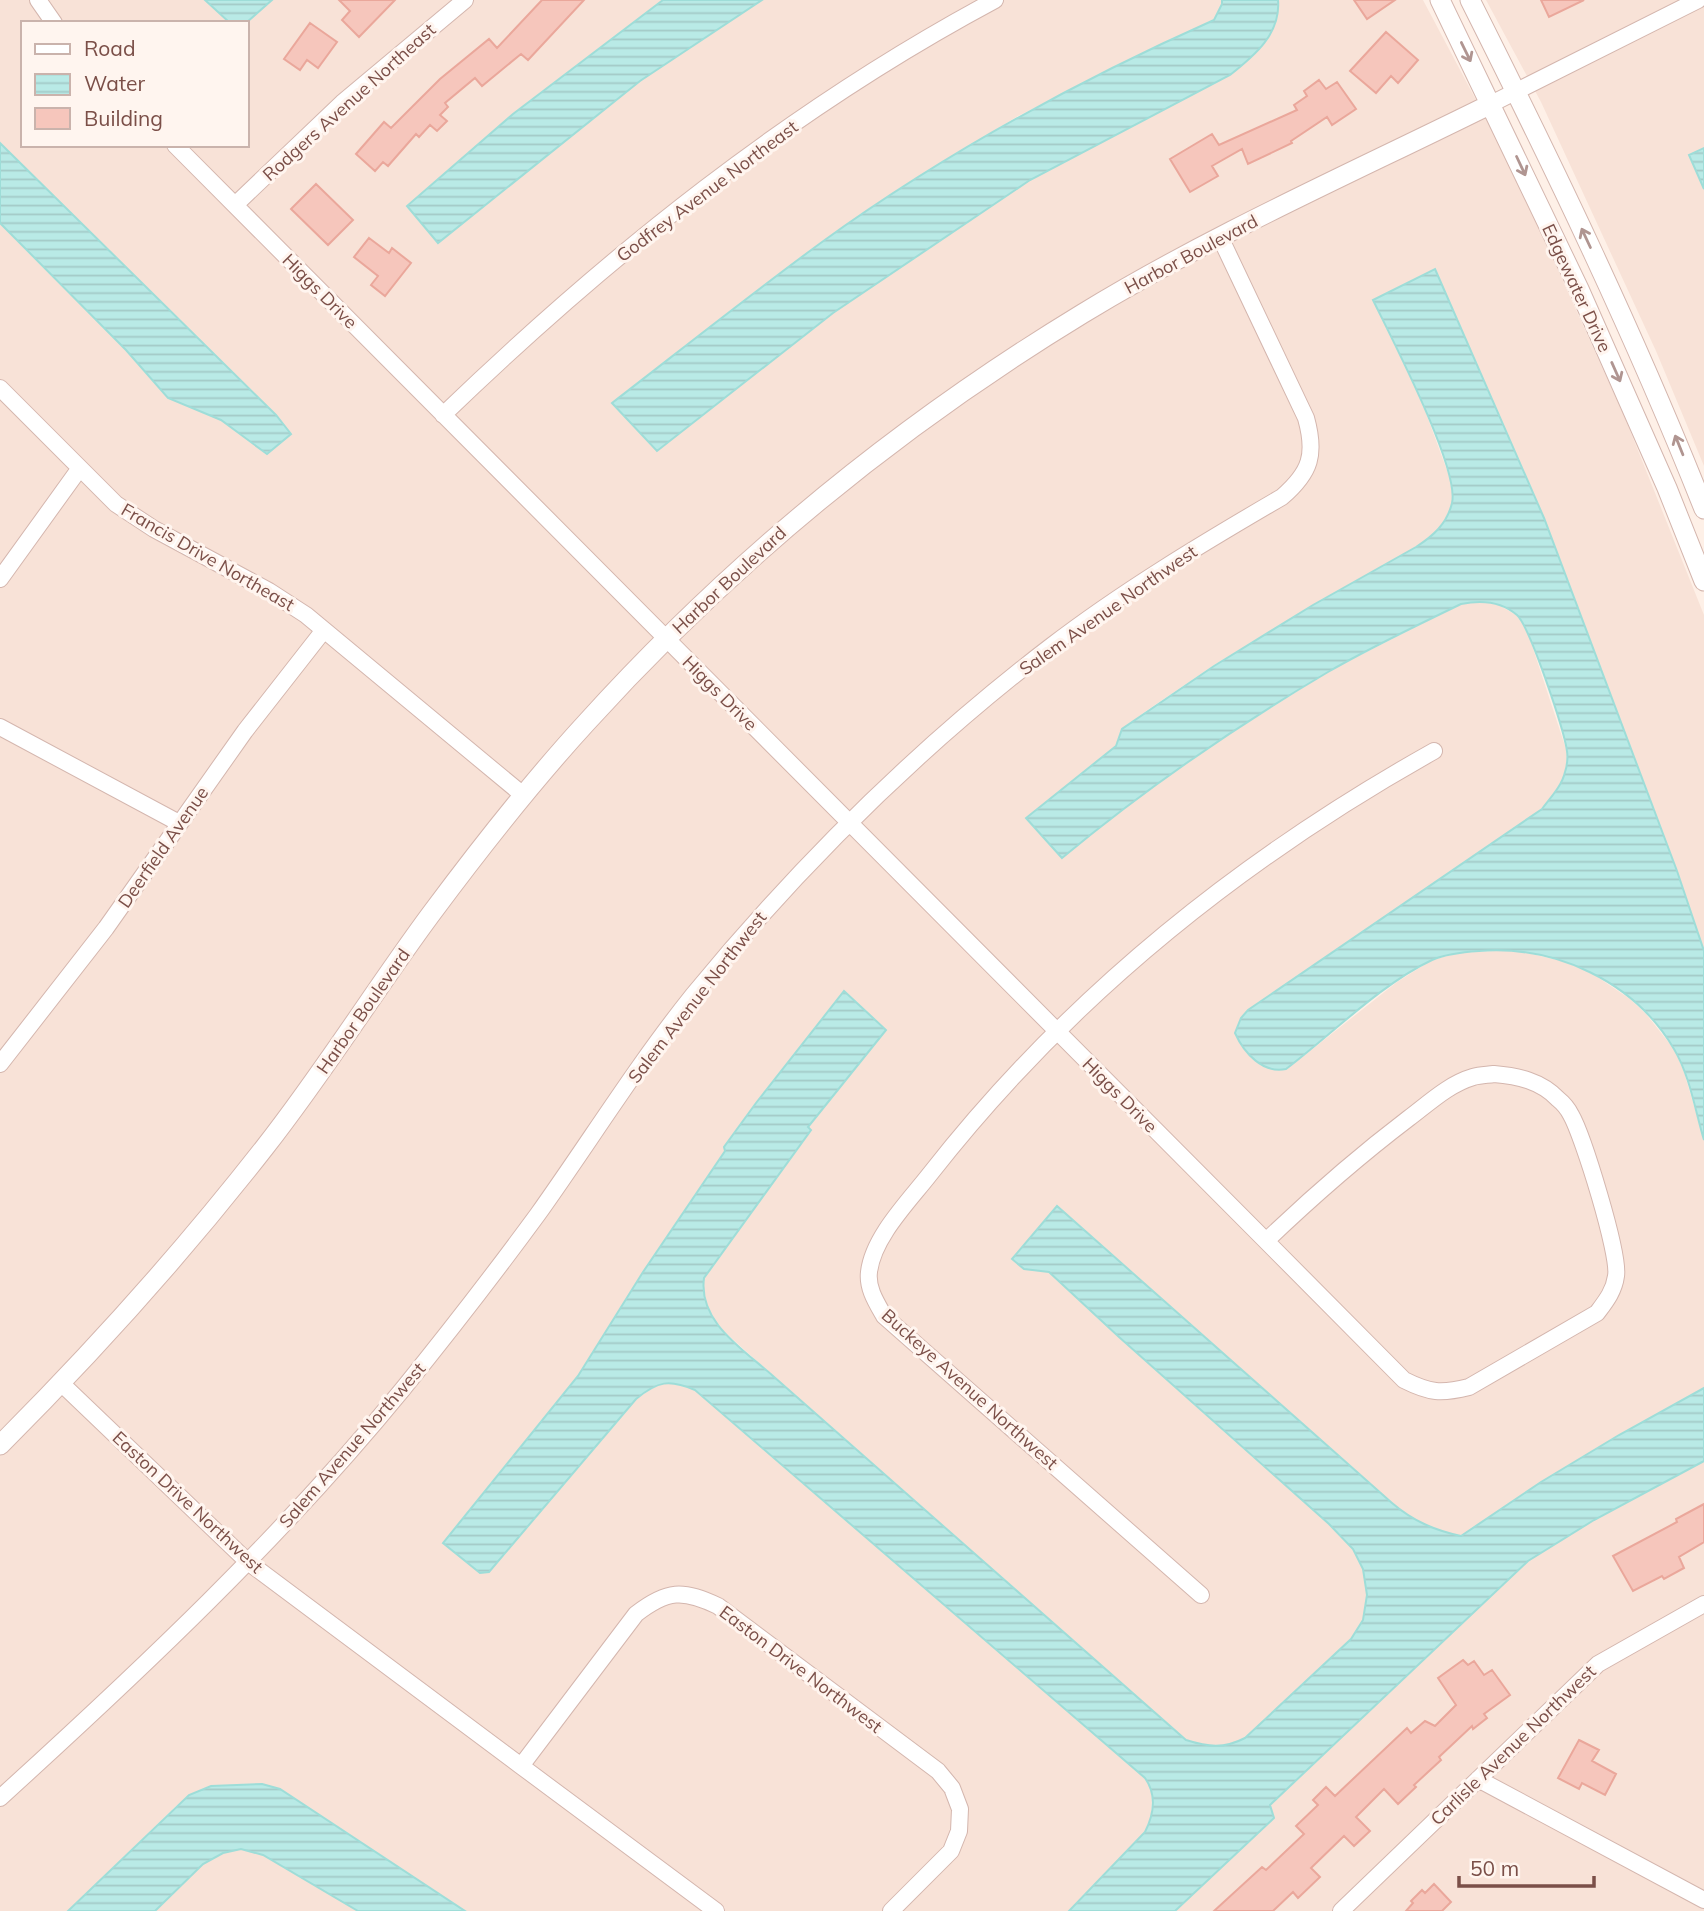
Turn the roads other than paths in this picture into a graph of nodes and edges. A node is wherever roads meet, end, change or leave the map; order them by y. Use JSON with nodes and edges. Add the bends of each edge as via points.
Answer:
{"nodes":[{"id":1,"x":38,"y":0,"type":"edge"},
{"id":2,"x":465,"y":0,"type":"edge"},
{"id":3,"x":995,"y":0,"type":"edge"},
{"id":4,"x":1440,"y":0,"type":"edge"},
{"id":5,"x":1470,"y":0,"type":"edge"},
{"id":6,"x":1698,"y":0,"type":"edge"},
{"id":7,"x":53,"y":21,"type":"edge"},
{"id":8,"x":1516,"y":92,"type":"junction"},
{"id":9,"x":1491,"y":104,"type":"junction"},
{"id":10,"x":177,"y":147,"type":"edge"},
{"id":11,"x":235,"y":205,"type":"junction"},
{"id":12,"x":1220,"y":237,"type":"junction"},
{"id":13,"x":0,"y":388,"type":"edge"},
{"id":14,"x":443,"y":415,"type":"junction"},
{"id":15,"x":80,"y":468,"type":"junction"},
{"id":16,"x":1704,"y":509,"type":"edge"},
{"id":17,"x":0,"y":579,"type":"edge"},
{"id":18,"x":1704,"y":581,"type":"edge"},
{"id":19,"x":324,"y":630,"type":"junction"},
{"id":20,"x":666,"y":639,"type":"junction"},
{"id":21,"x":0,"y":727,"type":"edge"},
{"id":22,"x":1434,"y":751,"type":"dead end"},
{"id":23,"x":523,"y":795,"type":"junction"},
{"id":24,"x":848,"y":822,"type":"junction"},
{"id":25,"x":179,"y":823,"type":"junction"},
{"id":26,"x":1056,"y":1032,"type":"junction"},
{"id":27,"x":0,"y":1064,"type":"edge"},
{"id":28,"x":1266,"y":1241,"type":"junction"},
{"id":29,"x":62,"y":1384,"type":"junction"},
{"id":30,"x":0,"y":1445,"type":"edge"},
{"id":31,"x":248,"y":1562,"type":"junction"},
{"id":32,"x":1201,"y":1595,"type":"dead end"},
{"id":33,"x":1704,"y":1604,"type":"edge"},
{"id":34,"x":521,"y":1766,"type":"junction"},
{"id":35,"x":1478,"y":1779,"type":"junction"},
{"id":36,"x":0,"y":1798,"type":"edge"},
{"id":37,"x":1704,"y":1900,"type":"edge"},
{"id":38,"x":716,"y":1911,"type":"edge"},
{"id":39,"x":891,"y":1911,"type":"edge"},
{"id":40,"x":1340,"y":1911,"type":"edge"}],
"edges":[{"from":1,"to":7,"type":"street"},
{"from":2,"to":11,"type":"street","name":"Rodgers Avenue Northeast","via":[[342,103]]},
{"from":3,"to":14,"type":"street","name":"Godfrey Avenue Northeast","via":[[828,101],[709,184],[572,295]]},
{"from":4,"to":9,"type":"street","name":"Edgewater Drive","one_way":true},
{"from":5,"to":8,"type":"street","name":"Edgewater Drive"},
{"from":6,"to":8,"type":"street","name":"Harbor Boulevard"},
{"from":8,"to":9,"type":"street","name":"Harbor Boulevard"},
{"from":16,"to":8,"type":"street","name":"Edgewater Drive","one_way":true,"via":[[1670,424]]},
{"from":9,"to":12,"type":"street","name":"Harbor Boulevard"},
{"from":9,"to":18,"type":"street","name":"Edgewater Drive","one_way":true,"via":[[1584,302]]},
{"from":10,"to":11,"type":"street","name":"Higgs Drive"},
{"from":11,"to":14,"type":"street","name":"Higgs Drive"},
{"from":12,"to":20,"type":"street","name":"Harbor Boulevard","via":[[1086,312],[957,396],[804,513]]},
{"from":12,"to":24,"type":"street","name":"Salem Avenue Northwest","via":[[1306,418],[1312,439],[1310,462],[1300,481],[1283,497],[1135,586],[1052,645],[972,709]]},
{"from":13,"to":15,"type":"street","name":"Francis Drive Northeast"},
{"from":14,"to":20,"type":"street","name":"Higgs Drive"},
{"from":15,"to":17,"type":"street"},
{"from":15,"to":19,"type":"street","name":"Francis Drive Northeast","via":[[135,517],[269,591]]},
{"from":19,"to":23,"type":"street","name":"Francis Drive Northeast"},
{"from":19,"to":25,"type":"street","name":"Deerfield Avenue"},
{"from":20,"to":23,"type":"street","name":"Harbor Boulevard"},
{"from":20,"to":24,"type":"street","name":"Higgs Drive"},
{"from":21,"to":25,"type":"street"},
{"from":22,"to":26,"type":"street","name":"Buckeye Avenue Northwest","via":[[1325,815],[1254,864],[1147,948]]},
{"from":23,"to":29,"type":"street","name":"Harbor Boulevard","via":[[429,917],[265,1147]]},
{"from":24,"to":26,"type":"street","name":"Higgs Drive"},
{"from":24,"to":31,"type":"street","name":"Salem Avenue Northwest","via":[[755,921],[690,1000],[538,1214],[399,1393]]},
{"from":25,"to":27,"type":"street","name":"Deerfield Avenue","via":[[106,928]]},
{"from":26,"to":28,"type":"street","name":"Higgs Drive"},
{"from":26,"to":32,"type":"street","name":"Buckeye Avenue Northwest","via":[[950,1147],[897,1216],[873,1252],[868,1274],[872,1296],[884,1316]]},
{"from":28,"to":28,"type":"street","name":"Higgs Drive","via":[[1373,1146],[1452,1087],[1483,1075],[1517,1076],[1538,1084],[1571,1114],[1615,1252],[1617,1274],[1611,1296],[1597,1313],[1469,1387],[1446,1393],[1424,1390],[1404,1380]]},
{"from":29,"to":30,"type":"street","name":"Harbor Boulevard"},
{"from":29,"to":31,"type":"street","name":"Easton Drive Northwest"},
{"from":31,"to":34,"type":"street","name":"Easton Drive Northwest"},
{"from":31,"to":36,"type":"street","name":"Salem Avenue Northwest","via":[[158,1653]]},
{"from":33,"to":35,"type":"street","name":"Carlisle Avenue Northwest","via":[[1598,1664]]},
{"from":34,"to":38,"type":"street","name":"Easton Drive Northwest"},
{"from":34,"to":39,"type":"street","name":"Easton Drive Northwest","via":[[636,1614],[654,1600],[676,1594],[698,1596],[718,1606],[905,1746],[952,1788],[960,1809],[959,1831],[951,1851]]},
{"from":35,"to":37,"type":"street"},
{"from":35,"to":40,"type":"street","name":"Carlisle Avenue Northwest"}]}
